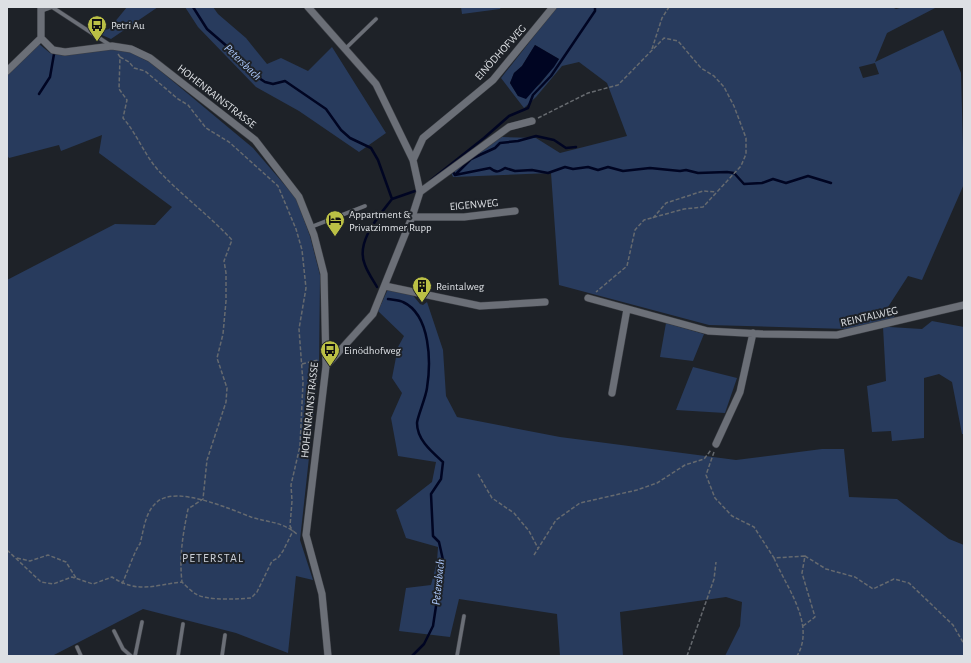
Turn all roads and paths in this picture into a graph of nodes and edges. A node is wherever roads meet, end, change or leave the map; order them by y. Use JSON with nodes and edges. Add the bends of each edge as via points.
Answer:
{"nodes":[{"id":1,"x":308,"y":7,"type":"edge"},
{"id":2,"x":553,"y":7,"type":"edge"},
{"id":3,"x":669,"y":7,"type":"edge"},
{"id":4,"x":42,"y":8,"type":"edge"},
{"id":5,"x":376,"y":19,"type":"dead end"},
{"id":6,"x":41,"y":38,"type":"junction"},
{"id":7,"x":112,"y":46,"type":"junction"},
{"id":8,"x":345,"y":49,"type":"junction"},
{"id":9,"x":652,"y":50,"type":"junction"},
{"id":10,"x":120,"y":57,"type":"junction"},
{"id":11,"x":7,"y":70,"type":"edge"},
{"id":12,"x":532,"y":121,"type":"joint"},
{"id":13,"x":413,"y":160,"type":"junction"},
{"id":14,"x":420,"y":192,"type":"junction"},
{"id":15,"x":717,"y":192,"type":"junction"},
{"id":16,"x":365,"y":206,"type":"dead end"},
{"id":17,"x":515,"y":211,"type":"dead end"},
{"id":18,"x":412,"y":217,"type":"junction"},
{"id":19,"x":653,"y":218,"type":"junction"},
{"id":20,"x":311,"y":227,"type":"junction"},
{"id":21,"x":386,"y":286,"type":"junction"},
{"id":22,"x":588,"y":298,"type":"joint"},
{"id":23,"x":545,"y":302,"type":"dead end"},
{"id":24,"x":964,"y":306,"type":"edge"},
{"id":25,"x":627,"y":309,"type":"junction"},
{"id":26,"x":753,"y":333,"type":"junction"},
{"id":27,"x":326,"y":362,"type":"junction"},
{"id":28,"x":302,"y":364,"type":"junction"},
{"id":29,"x":612,"y":393,"type":"dead end"},
{"id":30,"x":716,"y":444,"type":"junction"},
{"id":31,"x":478,"y":474,"type":"dead end"},
{"id":32,"x":203,"y":499,"type":"junction"},
{"id":33,"x":293,"y":531,"type":"junction"},
{"id":34,"x":538,"y":548,"type":"junction"},
{"id":35,"x":7,"y":549,"type":"edge"},
{"id":36,"x":534,"y":555,"type":"dead end"},
{"id":37,"x":805,"y":556,"type":"junction"},
{"id":38,"x":15,"y":558,"type":"junction"},
{"id":39,"x":774,"y":558,"type":"junction"},
{"id":40,"x":716,"y":562,"type":"dead end"},
{"id":41,"x":76,"y":578,"type":"junction"},
{"id":42,"x":182,"y":582,"type":"junction"},
{"id":43,"x":122,"y":584,"type":"junction"},
{"id":44,"x":464,"y":616,"type":"dead end"},
{"id":45,"x":142,"y":622,"type":"dead end"},
{"id":46,"x":183,"y":624,"type":"dead end"},
{"id":47,"x":804,"y":626,"type":"junction"},
{"id":48,"x":114,"y":631,"type":"dead end"},
{"id":49,"x":225,"y":635,"type":"dead end"},
{"id":50,"x":964,"y":644,"type":"edge"},
{"id":51,"x":77,"y":647,"type":"dead end"},
{"id":52,"x":81,"y":656,"type":"edge"},
{"id":53,"x":131,"y":656,"type":"edge"},
{"id":54,"x":135,"y":656,"type":"edge"},
{"id":55,"x":178,"y":656,"type":"edge"},
{"id":56,"x":222,"y":656,"type":"edge"},
{"id":57,"x":328,"y":656,"type":"edge"},
{"id":58,"x":457,"y":656,"type":"edge"},
{"id":59,"x":687,"y":656,"type":"edge"},
{"id":60,"x":797,"y":656,"type":"edge"}],
"edges":[{"from":1,"to":8,"type":"street"},
{"from":2,"to":13,"type":"street","name":"EINÖDHOFWEG","via":[[493,80],[423,138]]},
{"from":3,"to":9,"type":"path","via":[[662,18]]},
{"from":4,"to":6,"type":"street","name":"HOHENRAINSTRASSE"},
{"from":4,"to":7,"type":"lane","name":"HOHENRAINSTRASSE","via":[[52,7]]},
{"from":5,"to":8,"type":"lane"},
{"from":6,"to":7,"type":"street","name":"HOHENRAINSTRASSE","via":[[52,50],[65,52]]},
{"from":6,"to":11,"type":"street"},
{"from":7,"to":10,"type":"path"},
{"from":7,"to":20,"type":"street","name":"HOHENRAINSTRASSE","via":[[131,49],[150,58],[255,140],[299,197]]},
{"from":8,"to":13,"type":"street","via":[[376,84]]},
{"from":9,"to":12,"type":"path","via":[[618,85],[582,96]]},
{"from":9,"to":15,"type":"path","via":[[664,38],[678,41],[701,68],[714,76],[724,87],[734,106],[746,138],[746,154],[741,166]]},
{"from":10,"to":28,"type":"path","via":[[134,68],[145,71],[178,99],[188,104],[206,128],[235,146],[278,186],[302,250],[306,288],[299,329]]},
{"from":10,"to":32,"type":"path","via":[[119,89],[127,100],[123,118],[158,170],[232,240],[224,261],[224,334],[217,358],[227,388],[226,402],[207,460]]},
{"from":12,"to":14,"type":"street","via":[[509,127]]},
{"from":13,"to":14,"type":"street"},
{"from":14,"to":18,"type":"street"},
{"from":15,"to":19,"type":"path","via":[[703,207],[684,209]]},
{"from":15,"to":19,"type":"path","via":[[703,191],[666,203]]},
{"from":16,"to":20,"type":"lane"},
{"from":17,"to":18,"type":"street","name":"EIGENWEG","via":[[464,217]]},
{"from":18,"to":21,"type":"street"},
{"from":19,"to":22,"type":"path","via":[[644,220],[635,230],[627,266]]},
{"from":20,"to":27,"type":"street","name":"HOHENRAINSTRASSE","via":[[324,274]]},
{"from":21,"to":23,"type":"street","via":[[480,306]]},
{"from":21,"to":27,"type":"street","via":[[372,314]]},
{"from":22,"to":25,"type":"street","name":"REINTALWEG"},
{"from":24,"to":26,"type":"street","name":"REINTALWEG","via":[[837,335]]},
{"from":25,"to":26,"type":"street","name":"REINTALWEG","via":[[708,331]]},
{"from":25,"to":29,"type":"street"},
{"from":26,"to":30,"type":"street","via":[[740,392]]},
{"from":27,"to":28,"type":"path"},
{"from":27,"to":57,"type":"street","name":"HOHENRAINSTRASSE","via":[[306,535],[322,594]]},
{"from":28,"to":33,"type":"path","via":[[300,446],[291,485],[290,526]]},
{"from":30,"to":34,"type":"path","via":[[704,459],[685,465],[657,483],[580,503],[556,520]]},
{"from":30,"to":39,"type":"path","via":[[706,475],[715,498],[732,516],[754,527]]},
{"from":31,"to":34,"type":"path","via":[[492,498],[514,513],[529,531]]},
{"from":32,"to":33,"type":"path","via":[[265,522],[276,522]]},
{"from":32,"to":42,"type":"path","via":[[188,509],[181,542]]},
{"from":32,"to":43,"type":"path","via":[[169,497],[158,501],[147,515],[140,544]]},
{"from":33,"to":42,"type":"path","via":[[283,551],[272,561],[252,598],[222,599],[197,595]]},
{"from":34,"to":36,"type":"path"},
{"from":35,"to":38,"type":"path"},
{"from":37,"to":39,"type":"path"},
{"from":37,"to":47,"type":"path","via":[[802,573],[815,617]]},
{"from":37,"to":50,"type":"path","via":[[826,569],[855,577],[873,589],[894,579],[909,583],[953,625]]},
{"from":38,"to":41,"type":"path","via":[[41,582],[53,584]]},
{"from":38,"to":41,"type":"path","via":[[30,561],[48,555],[66,562]]},
{"from":39,"to":47,"type":"path","via":[[791,589]]},
{"from":40,"to":59,"type":"path","via":[[712,585]]},
{"from":41,"to":43,"type":"path","via":[[93,584],[112,578]]},
{"from":42,"to":43,"type":"path","via":[[151,587],[130,587]]},
{"from":44,"to":58,"type":"lane"},
{"from":45,"to":54,"type":"lane"},
{"from":46,"to":55,"type":"lane"},
{"from":47,"to":60,"type":"path","via":[[802,648]]},
{"from":48,"to":53,"type":"lane","via":[[123,649]]},
{"from":49,"to":56,"type":"lane"},
{"from":51,"to":52,"type":"lane"}]}
